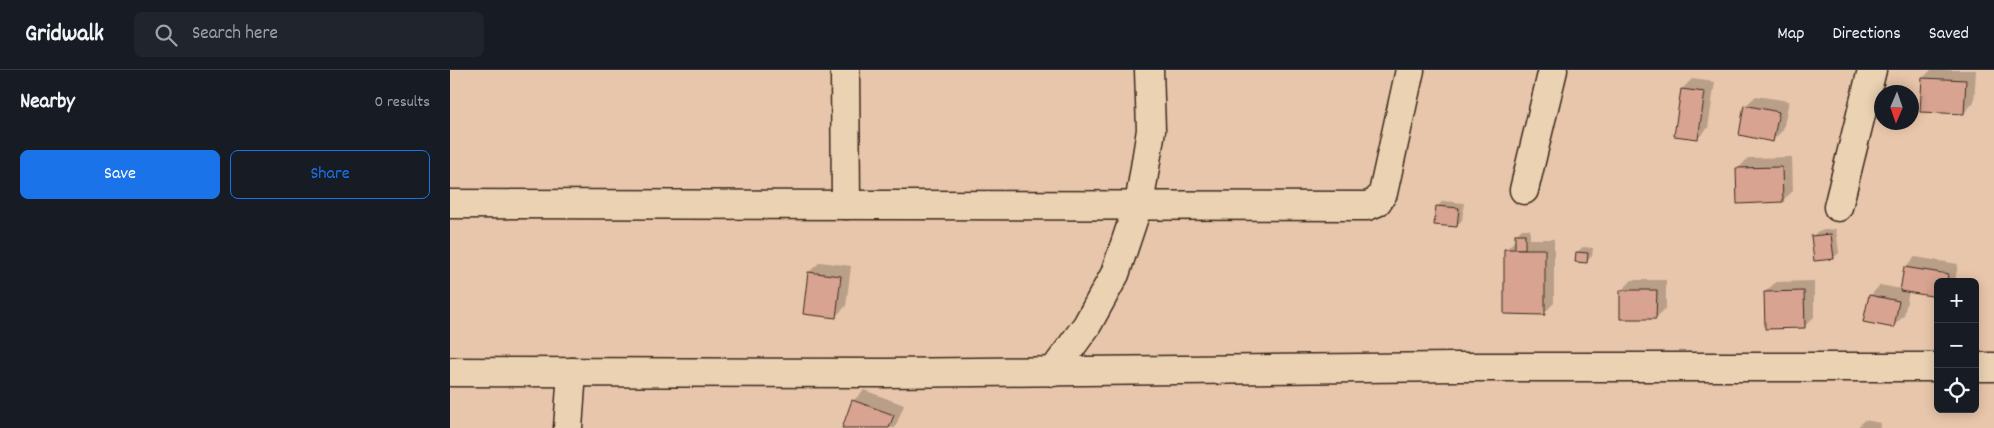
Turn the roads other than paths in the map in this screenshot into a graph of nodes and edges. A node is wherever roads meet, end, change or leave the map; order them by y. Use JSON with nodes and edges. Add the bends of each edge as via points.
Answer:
{"nodes":[{"id":1,"x":845,"y":70,"type":"edge"},
{"id":2,"x":1149,"y":70,"type":"edge"},
{"id":3,"x":1410,"y":70,"type":"edge"},
{"id":4,"x":1553,"y":70,"type":"edge"},
{"id":5,"x":1872,"y":70,"type":"edge"},
{"id":6,"x":1524,"y":190,"type":"dead end"},
{"id":7,"x":450,"y":204,"type":"edge"},
{"id":8,"x":846,"y":205,"type":"junction"},
{"id":9,"x":1138,"y":205,"type":"junction"},
{"id":10,"x":1838,"y":206,"type":"dead end"},
{"id":11,"x":1934,"y":367,"type":"edge"},
{"id":12,"x":1979,"y":367,"type":"edge"},
{"id":13,"x":1994,"y":367,"type":"edge"},
{"id":14,"x":450,"y":372,"type":"edge"},
{"id":15,"x":572,"y":372,"type":"junction"},
{"id":16,"x":1053,"y":372,"type":"junction"},
{"id":17,"x":568,"y":428,"type":"edge"}],
"edges":[{"from":1,"to":8,"type":"street"},
{"from":2,"to":9,"type":"street","via":[[1151,130]]},
{"from":3,"to":9,"type":"street","via":[[1383,193],[1377,202],[1367,206]]},
{"from":4,"to":6,"type":"street"},
{"from":5,"to":10,"type":"street"},
{"from":7,"to":8,"type":"street"},
{"from":8,"to":9,"type":"street"},
{"from":9,"to":16,"type":"street","via":[[1115,274],[1087,325]]},
{"from":11,"to":16,"type":"street","via":[[1457,367]]},
{"from":12,"to":13,"type":"street"},
{"from":14,"to":15,"type":"street"},
{"from":15,"to":16,"type":"street"},
{"from":15,"to":17,"type":"street"}]}
